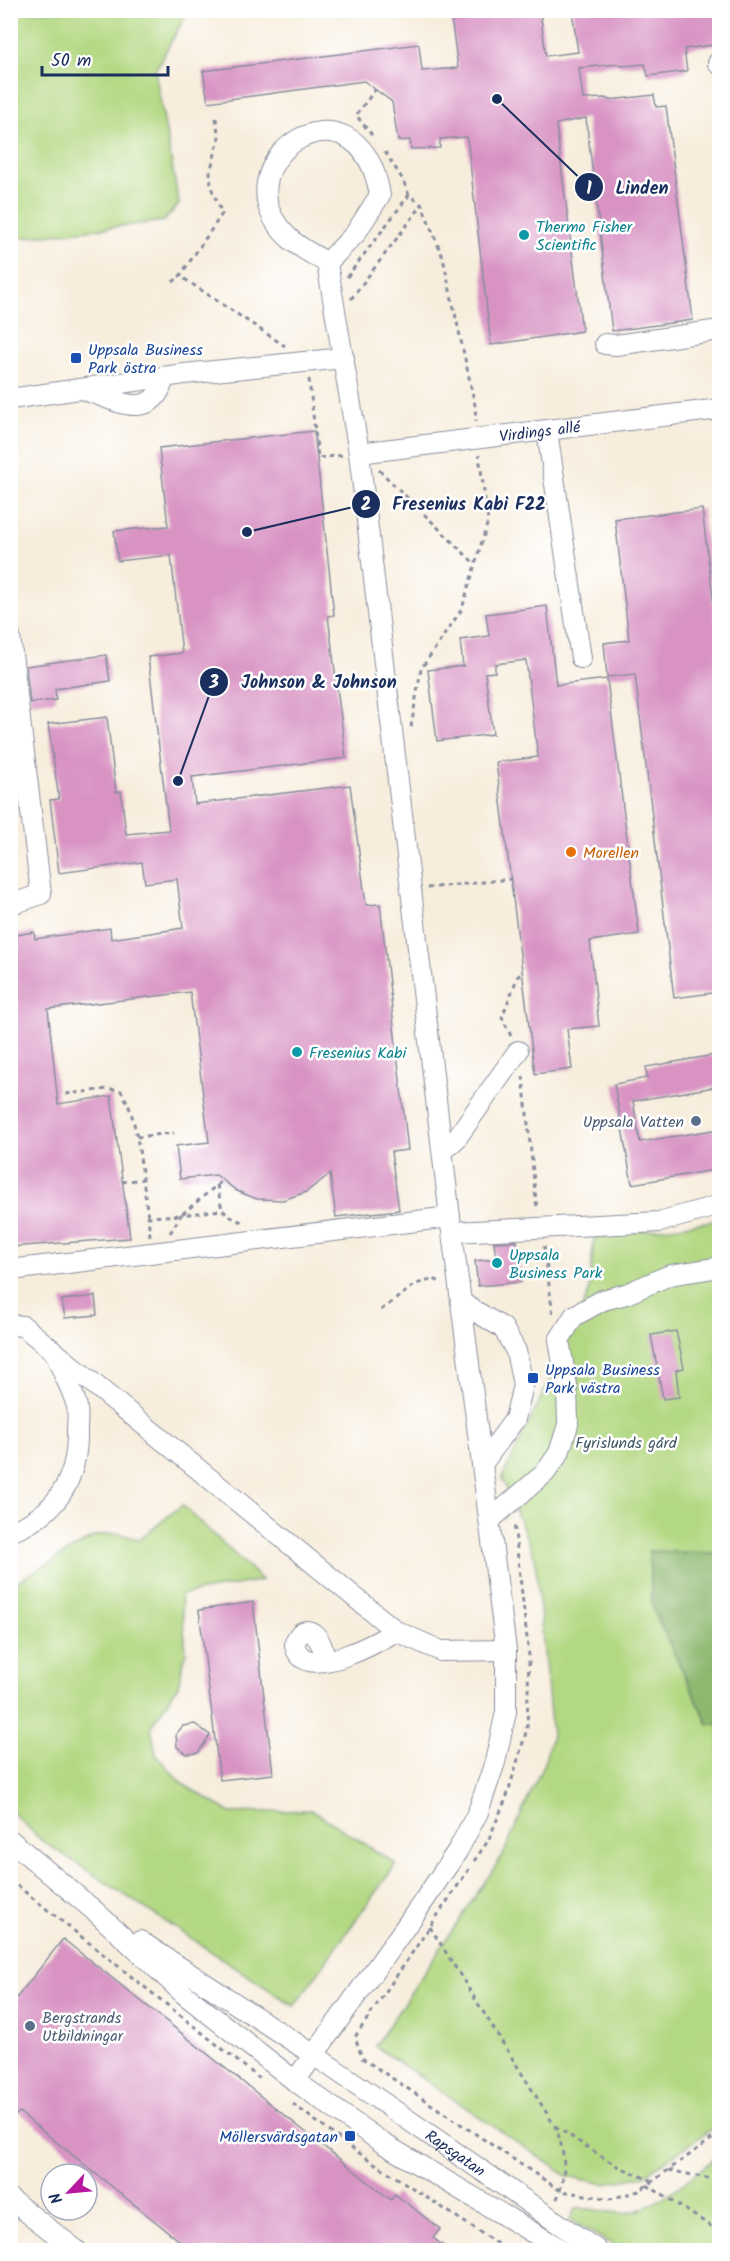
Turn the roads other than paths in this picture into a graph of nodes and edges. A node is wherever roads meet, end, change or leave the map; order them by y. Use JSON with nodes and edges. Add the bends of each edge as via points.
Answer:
{"nodes":[{"id":1,"x":327,"y":263,"type":"junction"},
{"id":2,"x":720,"y":330,"type":"edge"},
{"id":3,"x":606,"y":344,"type":"dead end"},
{"id":4,"x":344,"y":358,"type":"junction"},
{"id":5,"x":10,"y":399,"type":"edge"},
{"id":6,"x":720,"y":409,"type":"edge"},
{"id":7,"x":547,"y":431,"type":"junction"},
{"id":8,"x":350,"y":454,"type":"junction"},
{"id":9,"x":10,"y":637,"type":"edge"},
{"id":10,"x":581,"y":658,"type":"dead end"},
{"id":11,"x":10,"y":905,"type":"edge"},
{"id":12,"x":518,"y":1051,"type":"road end"},
{"id":13,"x":444,"y":1150,"type":"junction"},
{"id":14,"x":720,"y":1205,"type":"edge"},
{"id":15,"x":451,"y":1224,"type":"junction"},
{"id":16,"x":720,"y":1268,"type":"edge"},
{"id":17,"x":10,"y":1270,"type":"edge"},
{"id":18,"x":462,"y":1303,"type":"junction"},
{"id":19,"x":10,"y":1325,"type":"edge"},
{"id":20,"x":55,"y":1353,"type":"junction"},
{"id":21,"x":482,"y":1464,"type":"junction"},
{"id":22,"x":490,"y":1520,"type":"junction"},
{"id":23,"x":10,"y":1532,"type":"edge"},
{"id":24,"x":396,"y":1631,"type":"junction"},
{"id":25,"x":506,"y":1650,"type":"junction"},
{"id":26,"x":324,"y":1660,"type":"dead end"},
{"id":27,"x":12,"y":1843,"type":"edge"},
{"id":28,"x":97,"y":1913,"type":"junction"},
{"id":29,"x":314,"y":2055,"type":"junction"},
{"id":30,"x":295,"y":2081,"type":"junction"},
{"id":31,"x":10,"y":2199,"type":"edge"},
{"id":32,"x":593,"y":2249,"type":"edge"},
{"id":33,"x":76,"y":2250,"type":"edge"},
{"id":34,"x":562,"y":2250,"type":"edge"}],
"edges":[{"from":1,"to":1,"type":"street","via":[[289,238],[267,201],[267,181],[281,151],[309,134],[325,131],[341,133],[356,142],[375,170],[380,195],[355,234]]},
{"from":1,"to":4,"type":"street"},
{"from":2,"to":3,"type":"street"},
{"from":4,"to":5,"type":"street","via":[[164,377]]},
{"from":4,"to":8,"type":"street"},
{"from":6,"to":7,"type":"street","name":"Virdings allé"},
{"from":7,"to":8,"type":"street","name":"Virdings allé"},
{"from":7,"to":10,"type":"street"},
{"from":8,"to":13,"type":"street"},
{"from":9,"to":11,"type":"street","via":[[41,894]]},
{"from":12,"to":13,"type":"street","via":[[456,1139]]},
{"from":13,"to":15,"type":"street"},
{"from":14,"to":15,"type":"street","via":[[659,1221],[541,1227]]},
{"from":15,"to":17,"type":"street"},
{"from":15,"to":18,"type":"street"},
{"from":16,"to":22,"type":"street","via":[[670,1275],[603,1300],[574,1316],[559,1340],[567,1386],[568,1425],[559,1453],[545,1473]]},
{"from":18,"to":21,"type":"street"},
{"from":18,"to":21,"type":"street","via":[[502,1328],[516,1351],[523,1385],[515,1419]]},
{"from":19,"to":20,"type":"street","via":[[23,1326]]},
{"from":20,"to":23,"type":"street","via":[[77,1404],[78,1445],[71,1476],[55,1504],[31,1524]]},
{"from":20,"to":24,"type":"street"},
{"from":21,"to":22,"type":"street"},
{"from":22,"to":25,"type":"street"},
{"from":24,"to":25,"type":"street","via":[[441,1651]]},
{"from":24,"to":26,"type":"street","via":[[349,1656]]},
{"from":25,"to":29,"type":"street","via":[[506,1712],[478,1812],[419,1908]]},
{"from":27,"to":28,"type":"street","name":"Rapsgatan"},
{"from":28,"to":29,"type":"street","name":"Rapsgatan"},
{"from":28,"to":30,"type":"street","name":"Rapsgatan","via":[[184,1994]]},
{"from":29,"to":30,"type":"street"},
{"from":29,"to":32,"type":"street","name":"Rapsgatan"},
{"from":30,"to":34,"type":"street","name":"Rapsgatan","via":[[384,2144]]},
{"from":31,"to":33,"type":"street"}]}
